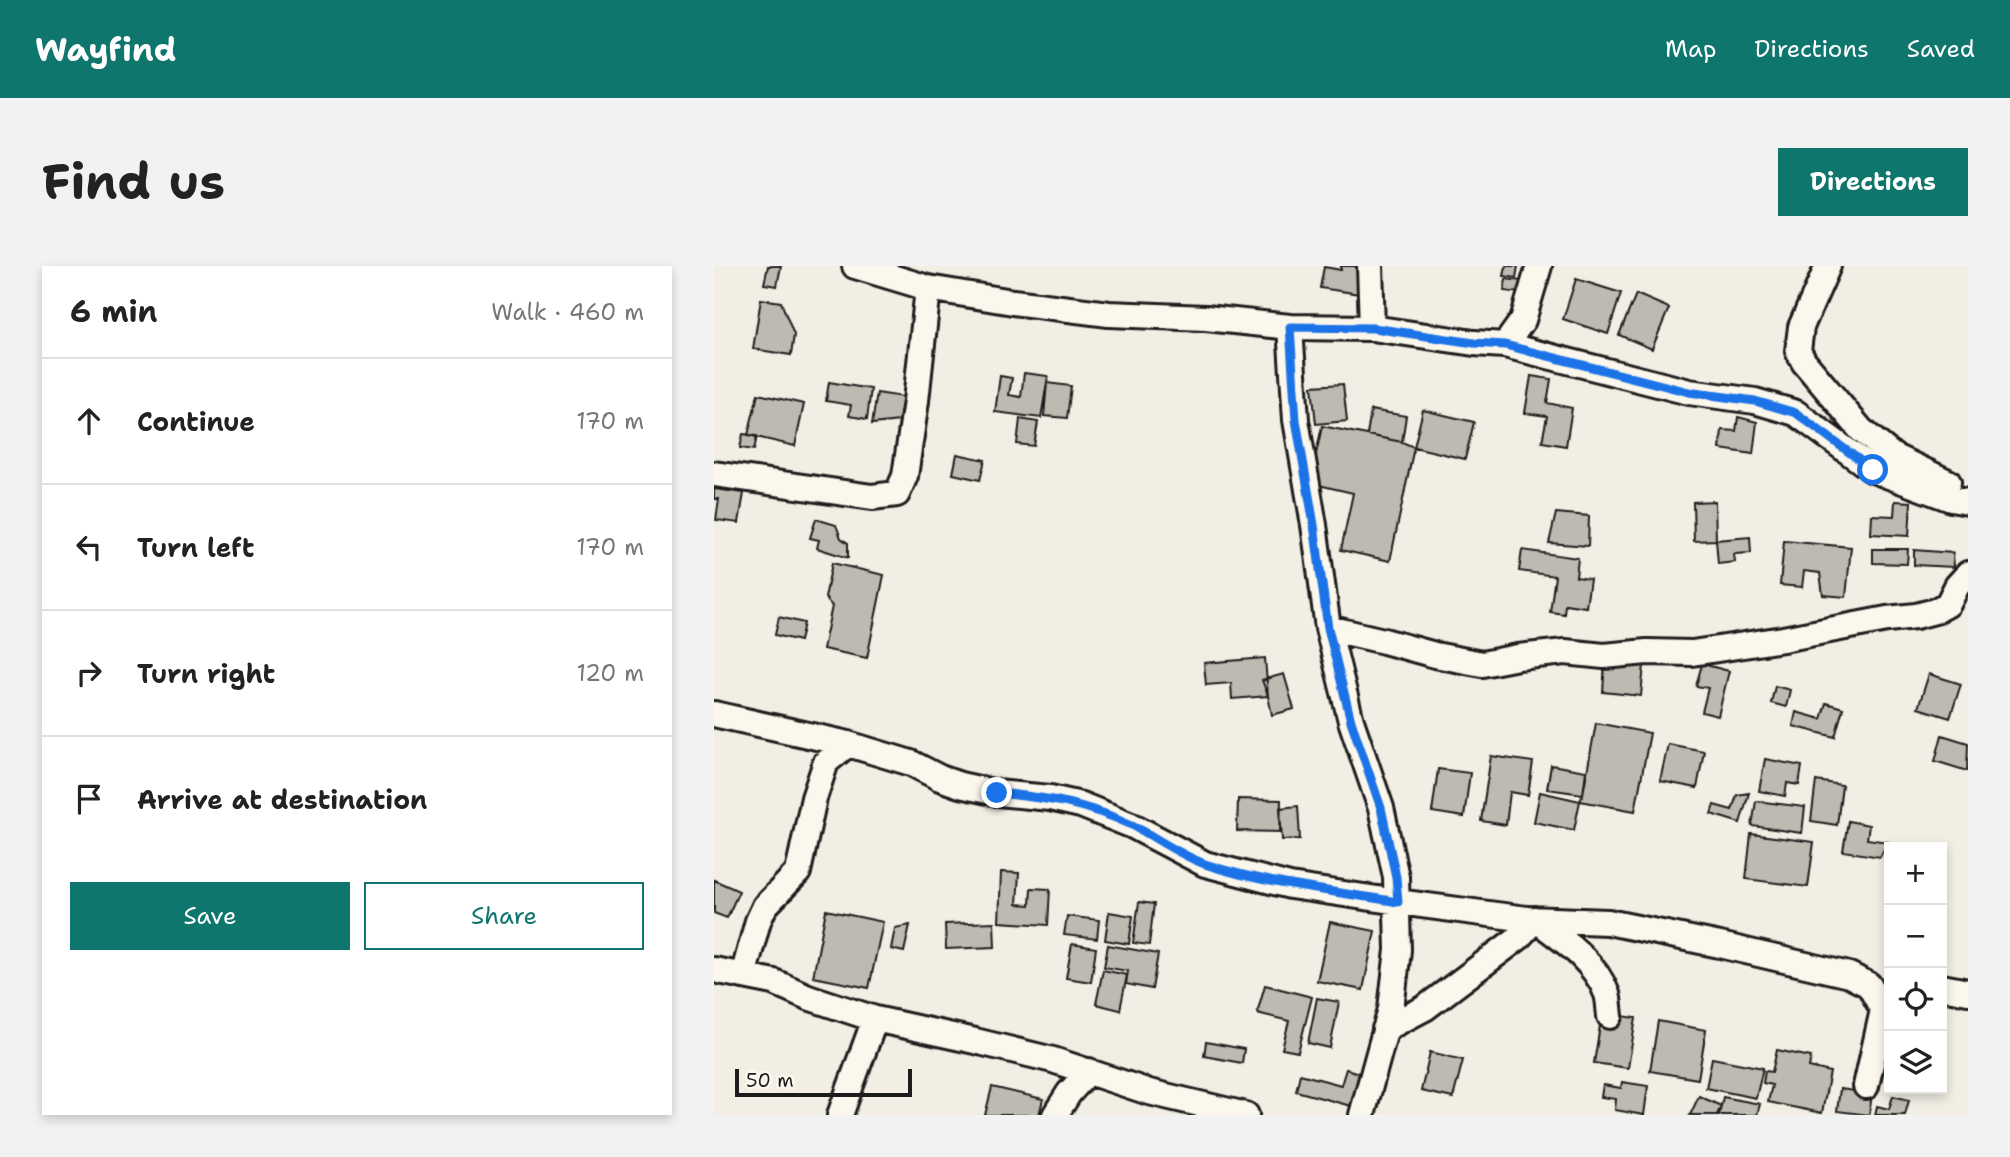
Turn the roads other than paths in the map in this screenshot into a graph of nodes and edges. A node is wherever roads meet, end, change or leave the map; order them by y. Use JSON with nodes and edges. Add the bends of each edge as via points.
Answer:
{"nodes":[{"id":1,"x":855,"y":266,"type":"edge"},
{"id":2,"x":1370,"y":266,"type":"edge"},
{"id":3,"x":1539,"y":266,"type":"edge"},
{"id":4,"x":1828,"y":266,"type":"edge"},
{"id":5,"x":928,"y":288,"type":"junction"},
{"id":6,"x":1290,"y":327,"type":"junction"},
{"id":7,"x":1373,"y":328,"type":"junction"},
{"id":8,"x":1505,"y":345,"type":"junction"},
{"id":9,"x":714,"y":474,"type":"edge"},
{"id":10,"x":1968,"y":489,"type":"edge"},
{"id":11,"x":1968,"y":502,"type":"edge"},
{"id":12,"x":1968,"y":574,"type":"edge"},
{"id":13,"x":1328,"y":628,"type":"junction"},
{"id":14,"x":714,"y":714,"type":"edge"},
{"id":15,"x":848,"y":744,"type":"junction"},
{"id":16,"x":1398,"y":902,"type":"junction"},
{"id":17,"x":1535,"y":919,"type":"junction"},
{"id":18,"x":714,"y":970,"type":"edge"},
{"id":19,"x":743,"y":976,"type":"junction"},
{"id":20,"x":1879,"y":982,"type":"edge"},
{"id":21,"x":1947,"y":988,"type":"edge"},
{"id":22,"x":1968,"y":992,"type":"edge"},
{"id":23,"x":1610,"y":1016,"type":"dead end"},
{"id":24,"x":875,"y":1019,"type":"junction"},
{"id":25,"x":1385,"y":1029,"type":"junction"},
{"id":26,"x":1089,"y":1071,"type":"junction"},
{"id":27,"x":1866,"y":1086,"type":"dead end"},
{"id":28,"x":840,"y":1115,"type":"edge"},
{"id":29,"x":1055,"y":1115,"type":"edge"},
{"id":30,"x":1246,"y":1115,"type":"edge"},
{"id":31,"x":1362,"y":1115,"type":"edge"}],
"edges":[{"from":1,"to":5,"type":"street"},
{"from":2,"to":7,"type":"street"},
{"from":3,"to":8,"type":"street","via":[[1523,320]]},
{"from":4,"to":10,"type":"street","via":[[1801,327],[1798,351],[1804,362],[1861,430],[1892,456]]},
{"from":5,"to":6,"type":"street","via":[[1109,314]]},
{"from":5,"to":9,"type":"street","via":[[907,463],[897,494],[872,498]]},
{"from":6,"to":7,"type":"street"},
{"from":6,"to":13,"type":"street","via":[[1296,420]]},
{"from":7,"to":8,"type":"street"},
{"from":8,"to":11,"type":"street","via":[[1689,392],[1755,401],[1796,413],[1873,470]]},
{"from":12,"to":13,"type":"street","via":[[1948,604],[1935,611],[1692,653],[1604,656],[1565,652],[1482,664]]},
{"from":13,"to":16,"type":"street","via":[[1351,721],[1381,808]]},
{"from":14,"to":15,"type":"street"},
{"from":15,"to":16,"type":"street","via":[[911,763],[960,785],[1081,805],[1205,864],[1290,886]]},
{"from":15,"to":19,"type":"street","via":[[826,762],[798,872],[765,906]]},
{"from":16,"to":17,"type":"street"},
{"from":16,"to":25,"type":"street","via":[[1398,950]]},
{"from":17,"to":20,"type":"street","via":[[1608,922]]},
{"from":17,"to":23,"type":"street","via":[[1594,971],[1607,994]]},
{"from":17,"to":25,"type":"street","via":[[1518,938],[1425,1008]]},
{"from":18,"to":19,"type":"street"},
{"from":19,"to":24,"type":"street","via":[[774,982]]},
{"from":20,"to":27,"type":"street","via":[[1883,1010]]},
{"from":21,"to":22,"type":"street"},
{"from":24,"to":26,"type":"street"},
{"from":24,"to":28,"type":"street"},
{"from":25,"to":31,"type":"street"},
{"from":26,"to":29,"type":"street"},
{"from":26,"to":30,"type":"street","via":[[1149,1092]]}]}
